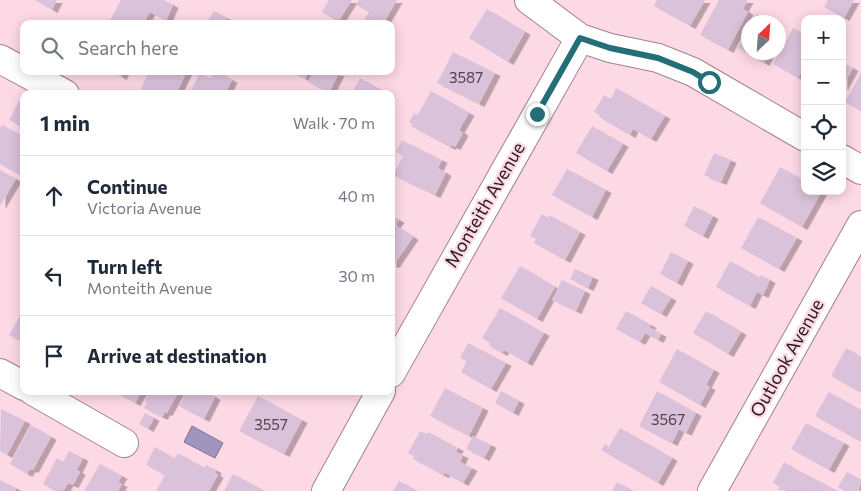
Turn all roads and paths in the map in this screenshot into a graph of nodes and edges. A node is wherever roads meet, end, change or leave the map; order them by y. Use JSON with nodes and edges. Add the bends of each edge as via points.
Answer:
{"nodes":[{"id":1,"x":529,"y":0,"type":"edge"},
{"id":2,"x":580,"y":38,"type":"junction"},
{"id":3,"x":0,"y":59,"type":"edge"},
{"id":4,"x":20,"y":70,"type":"edge"},
{"id":5,"x":30,"y":75,"type":"edge"},
{"id":6,"x":58,"y":90,"type":"edge"},
{"id":7,"x":801,"y":135,"type":"edge"},
{"id":8,"x":846,"y":161,"type":"edge"},
{"id":9,"x":861,"y":170,"type":"edge"},
{"id":10,"x":861,"y":226,"type":"edge"},
{"id":11,"x":395,"y":366,"type":"edge"},
{"id":12,"x":0,"y":373,"type":"edge"},
{"id":13,"x":20,"y":384,"type":"edge"},
{"id":14,"x":40,"y":395,"type":"edge"},
{"id":15,"x":379,"y":395,"type":"edge"},
{"id":16,"x":124,"y":444,"type":"dead end"},
{"id":17,"x":326,"y":491,"type":"edge"},
{"id":18,"x":712,"y":491,"type":"edge"}],
"edges":[{"from":1,"to":2,"type":"street"},
{"from":2,"to":7,"type":"street","via":[[658,58],[693,72]]},
{"from":2,"to":11,"type":"street","name":"Monteith Avenue"},
{"from":3,"to":4,"type":"street"},
{"from":5,"to":6,"type":"street"},
{"from":8,"to":9,"type":"street"},
{"from":10,"to":18,"type":"street","name":"Outlook Avenue"},
{"from":12,"to":13,"type":"street"},
{"from":14,"to":16,"type":"street"},
{"from":15,"to":17,"type":"street"}]}
